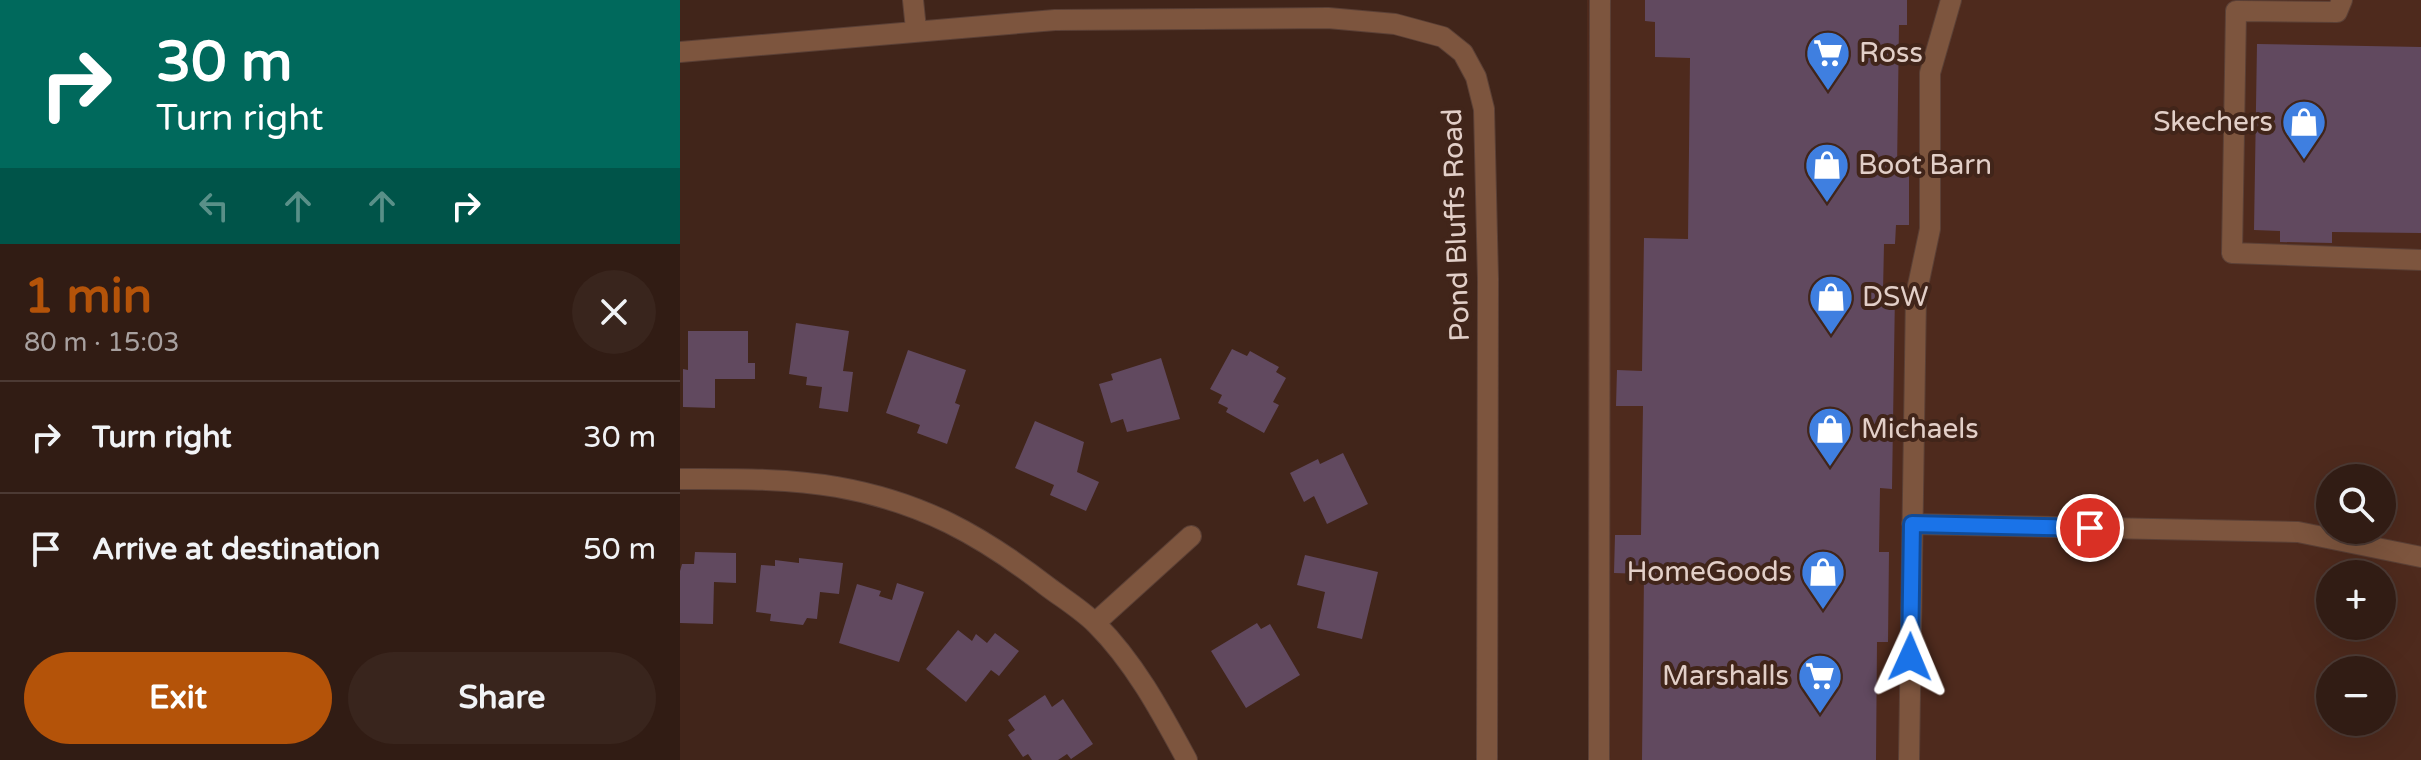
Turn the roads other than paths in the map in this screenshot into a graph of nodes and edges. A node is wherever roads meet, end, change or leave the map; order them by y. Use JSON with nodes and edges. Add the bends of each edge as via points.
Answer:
{"nodes":[{"id":1,"x":913,"y":0,"type":"edge"},
{"id":2,"x":1600,"y":0,"type":"edge"},
{"id":3,"x":1951,"y":0,"type":"edge"},
{"id":4,"x":2342,"y":0,"type":"edge"},
{"id":5,"x":1238,"y":9,"type":"edge"},
{"id":6,"x":916,"y":29,"type":"junction"},
{"id":7,"x":680,"y":52,"type":"edge"},
{"id":8,"x":2421,"y":260,"type":"edge"},
{"id":9,"x":680,"y":479,"type":"edge"},
{"id":10,"x":1912,"y":524,"type":"junction"},
{"id":11,"x":1191,"y":536,"type":"dead end"},
{"id":12,"x":2421,"y":557,"type":"edge"},
{"id":13,"x":1095,"y":623,"type":"junction"},
{"id":14,"x":1187,"y":760,"type":"edge"},
{"id":15,"x":1487,"y":760,"type":"edge"},
{"id":16,"x":1599,"y":760,"type":"edge"},
{"id":17,"x":1909,"y":760,"type":"edge"}],
"edges":[{"from":1,"to":6,"type":"street"},
{"from":2,"to":16,"type":"street"},
{"from":3,"to":10,"type":"street","via":[[1930,73],[1930,229],[1916,295]]},
{"from":4,"to":8,"type":"street","via":[[2337,12],[2236,11],[2232,253]]},
{"from":5,"to":6,"type":"street","name":"Pond Bluffs Road"},
{"from":5,"to":15,"type":"street","name":"Pond Bluffs Road","via":[[1395,24],[1443,37],[1463,53],[1476,77],[1484,109],[1488,264]]},
{"from":6,"to":7,"type":"street","name":"Pond Bluffs Road"},
{"from":9,"to":13,"type":"street","via":[[835,486],[951,520]]},
{"from":10,"to":12,"type":"street","via":[[2298,532]]},
{"from":10,"to":17,"type":"street"},
{"from":11,"to":13,"type":"street"},
{"from":13,"to":14,"type":"street","via":[[1126,658]]}]}
